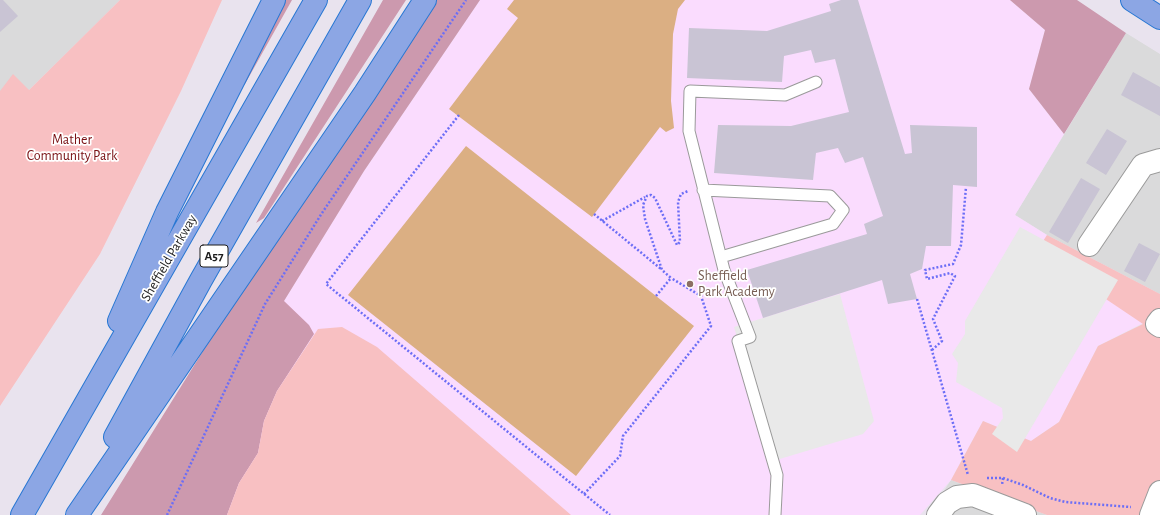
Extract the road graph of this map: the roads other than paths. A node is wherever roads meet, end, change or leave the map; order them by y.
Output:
1 (274, 0) edge
2 (316, 0) edge
3 (360, 0) edge
4 (426, 0) edge
5 (1132, 0) edge
6 (1160, 18) edge
7 (816, 82) dead end
8 (1160, 160) edge
9 (703, 190) junction
10 (1089, 245) dead end
11 (721, 257) junction
12 (1160, 320) edge
13 (1160, 326) edge
14 (66, 440) junction
15 (1160, 492) edge
16 (1141, 511) edge
17 (22, 515) edge
18 (73, 515) edge
19 (77, 515) edge
20 (775, 515) edge
21 (938, 515) edge
22 (1025, 515) edge

1 - 14 highway
2 - 14 highway, Sheffield Parkway / A57
3 - 18 highway, A57
4 - 19 highway
5 - 6 highway
7 - 9 lane
8 - 10 street
9 - 11 lane
9 - 11 lane
11 - 20 lane
12 - 13 street
14 - 17 highway, Sheffield Parkway / A57
15 - 16 street
21 - 22 street

